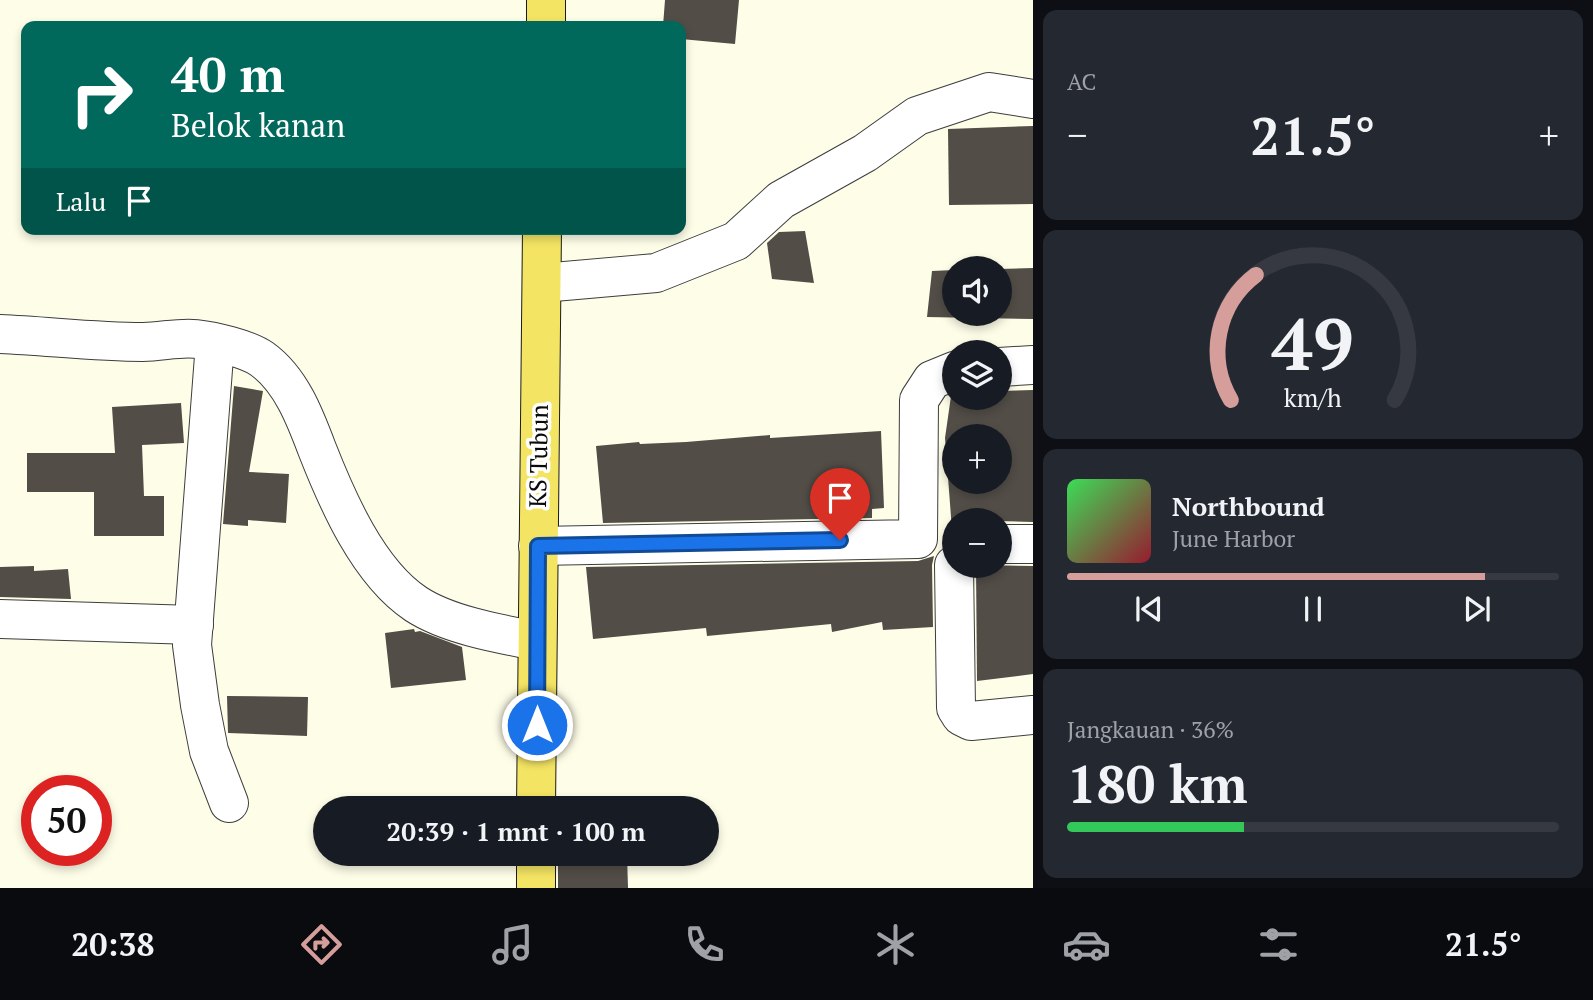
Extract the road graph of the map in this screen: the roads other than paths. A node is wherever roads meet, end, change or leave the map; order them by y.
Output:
1 (546, 0) edge
2 (546, 21) edge
3 (1033, 99) edge
4 (542, 235) edge
5 (542, 284) junction
6 (0, 334) edge
7 (215, 343) junction
8 (1033, 365) edge
9 (1012, 366) edge
10 (942, 376) edge
11 (936, 542) edge
12 (1012, 544) edge
13 (1033, 544) edge
14 (538, 546) junction
15 (954, 578) edge
16 (0, 619) edge
17 (194, 625) junction
18 (537, 641) junction
19 (1033, 715) edge
20 (536, 796) edge
21 (229, 803) dead end
22 (536, 866) edge
23 (536, 888) edge

1 - 2 main road
3 - 5 street
4 - 5 main road, KS Tubun
5 - 14 main road, KS Tubun
6 - 7 street
7 - 17 street
7 - 18 street
8 - 9 street
10 - 11 street
11 - 14 street
12 - 13 street
14 - 18 main road, KS Tubun
15 - 19 street
16 - 17 street
17 - 21 street
18 - 20 main road, KS Tubun
22 - 23 main road

